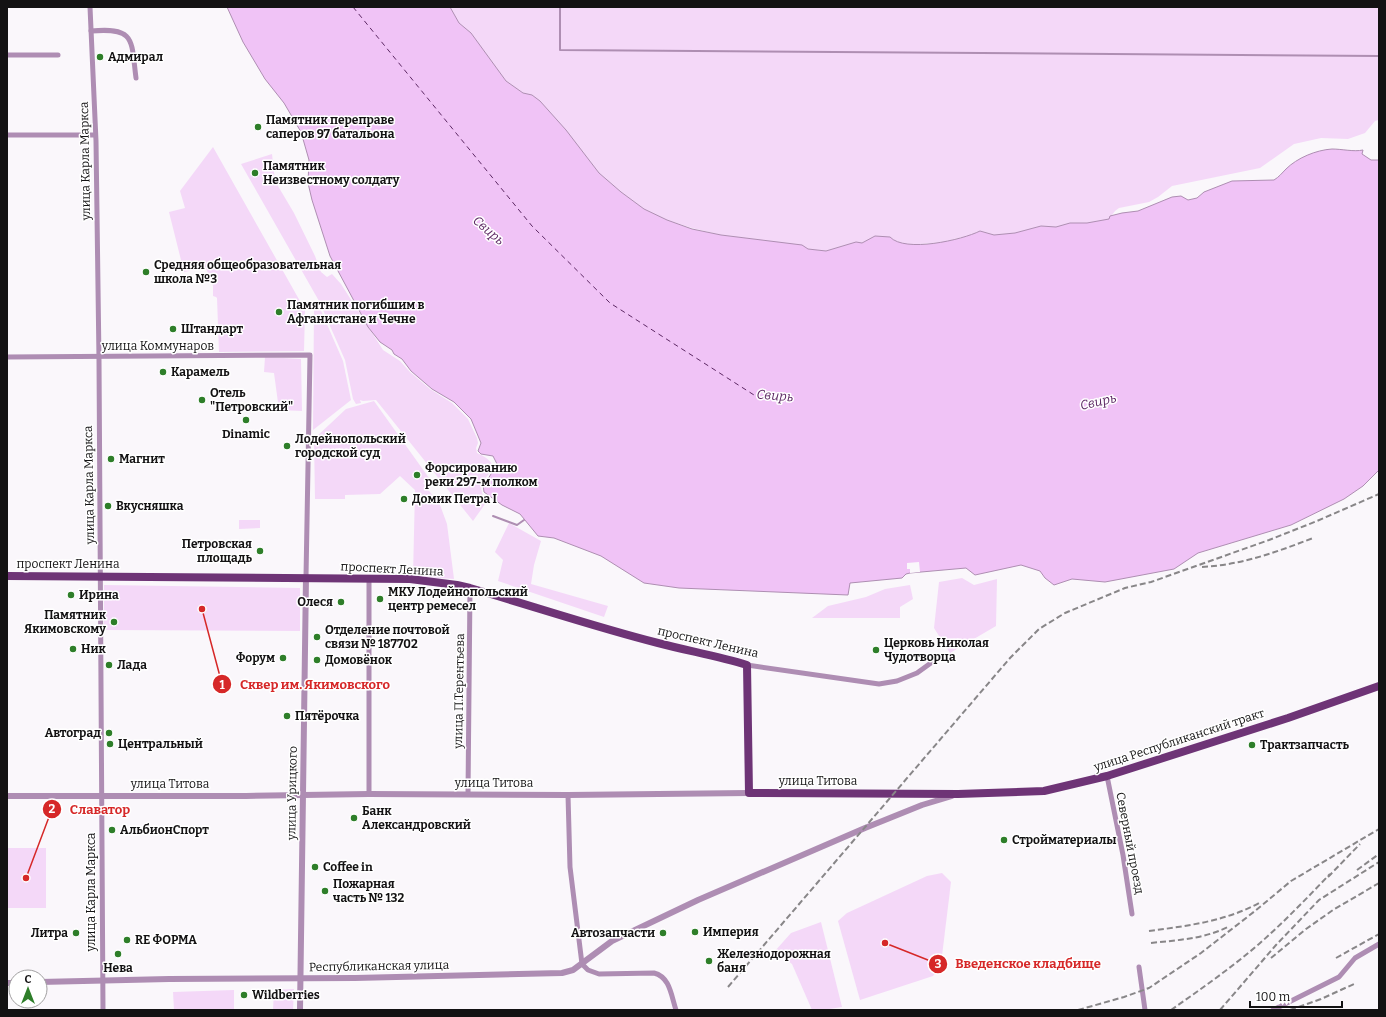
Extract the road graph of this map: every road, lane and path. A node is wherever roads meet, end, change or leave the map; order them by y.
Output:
1 (90, 7) edge
2 (91, 32) junction
3 (7, 55) edge
4 (58, 55) dead end
5 (136, 78) dead end
6 (7, 135) edge
7 (95, 135) junction
8 (98, 356) junction
9 (7, 358) edge
10 (7, 576) edge
11 (100, 576) junction
12 (306, 577) junction
13 (369, 578) junction
14 (470, 588) junction
15 (949, 656) dead end
16 (747, 665) junction
17 (1379, 686) edge
18 (1107, 776) junction
19 (981, 793) joint
20 (369, 794) junction
21 (468, 794) junction
22 (749, 794) junction
23 (958, 794) junction
24 (568, 795) junction
25 (7, 796) edge
26 (101, 796) junction
27 (304, 796) junction
28 (1132, 914) dead end
29 (1379, 944) edge
30 (582, 964) junction
31 (1139, 967) dead end
32 (300, 978) junction
33 (102, 980) junction
34 (48, 982) edge
35 (102, 1010) edge
36 (300, 1010) edge
37 (676, 1010) edge
38 (1145, 1010) edge
39 (1273, 1010) edge

1 - 2 street, улица Карла Маркса
2 - 5 street
2 - 7 street, улица Карла Маркса
3 - 4 street
6 - 7 street
7 - 8 street, улица Карла Маркса
8 - 9 street, улица Коммунаров
8 - 11 street, улица Карла Маркса
8 - 12 street, улица Коммунаров
10 - 11 main road, проспект Ленина
11 - 12 main road, проспект Ленина
11 - 26 street, улица Карла Маркса
12 - 13 main road, проспект Ленина
12 - 27 street, улица Урицкого
13 - 14 main road, проспект Ленина
13 - 20 street
14 - 16 main road, проспект Ленина
14 - 21 street, улица П.Терентьева
15 - 16 street, проспект Ленина
16 - 22 main road
17 - 18 main road, улица Республиканский тракт
18 - 19 main road, улица Республиканский тракт
18 - 28 street, Северный проезд
19 - 23 main road, улица Титова
20 - 21 street, улица Титова
20 - 27 street, улица Титова
21 - 24 street, улица Титова
22 - 23 main road, улица Титова
22 - 24 street, улица Титова
23 - 30 street, Республиканская улица
24 - 30 street
25 - 26 street, улица Титова
26 - 27 street, улица Титова
26 - 33 street, улица Карла Маркса
27 - 32 street, улица Урицкого
29 - 39 street
30 - 32 street, Республиканская улица
30 - 37 street
31 - 38 street
32 - 33 street, Республиканская улица
32 - 36 street, улица Урицкого
33 - 34 street, Республиканская улица
33 - 35 street, улица Карла Маркса

